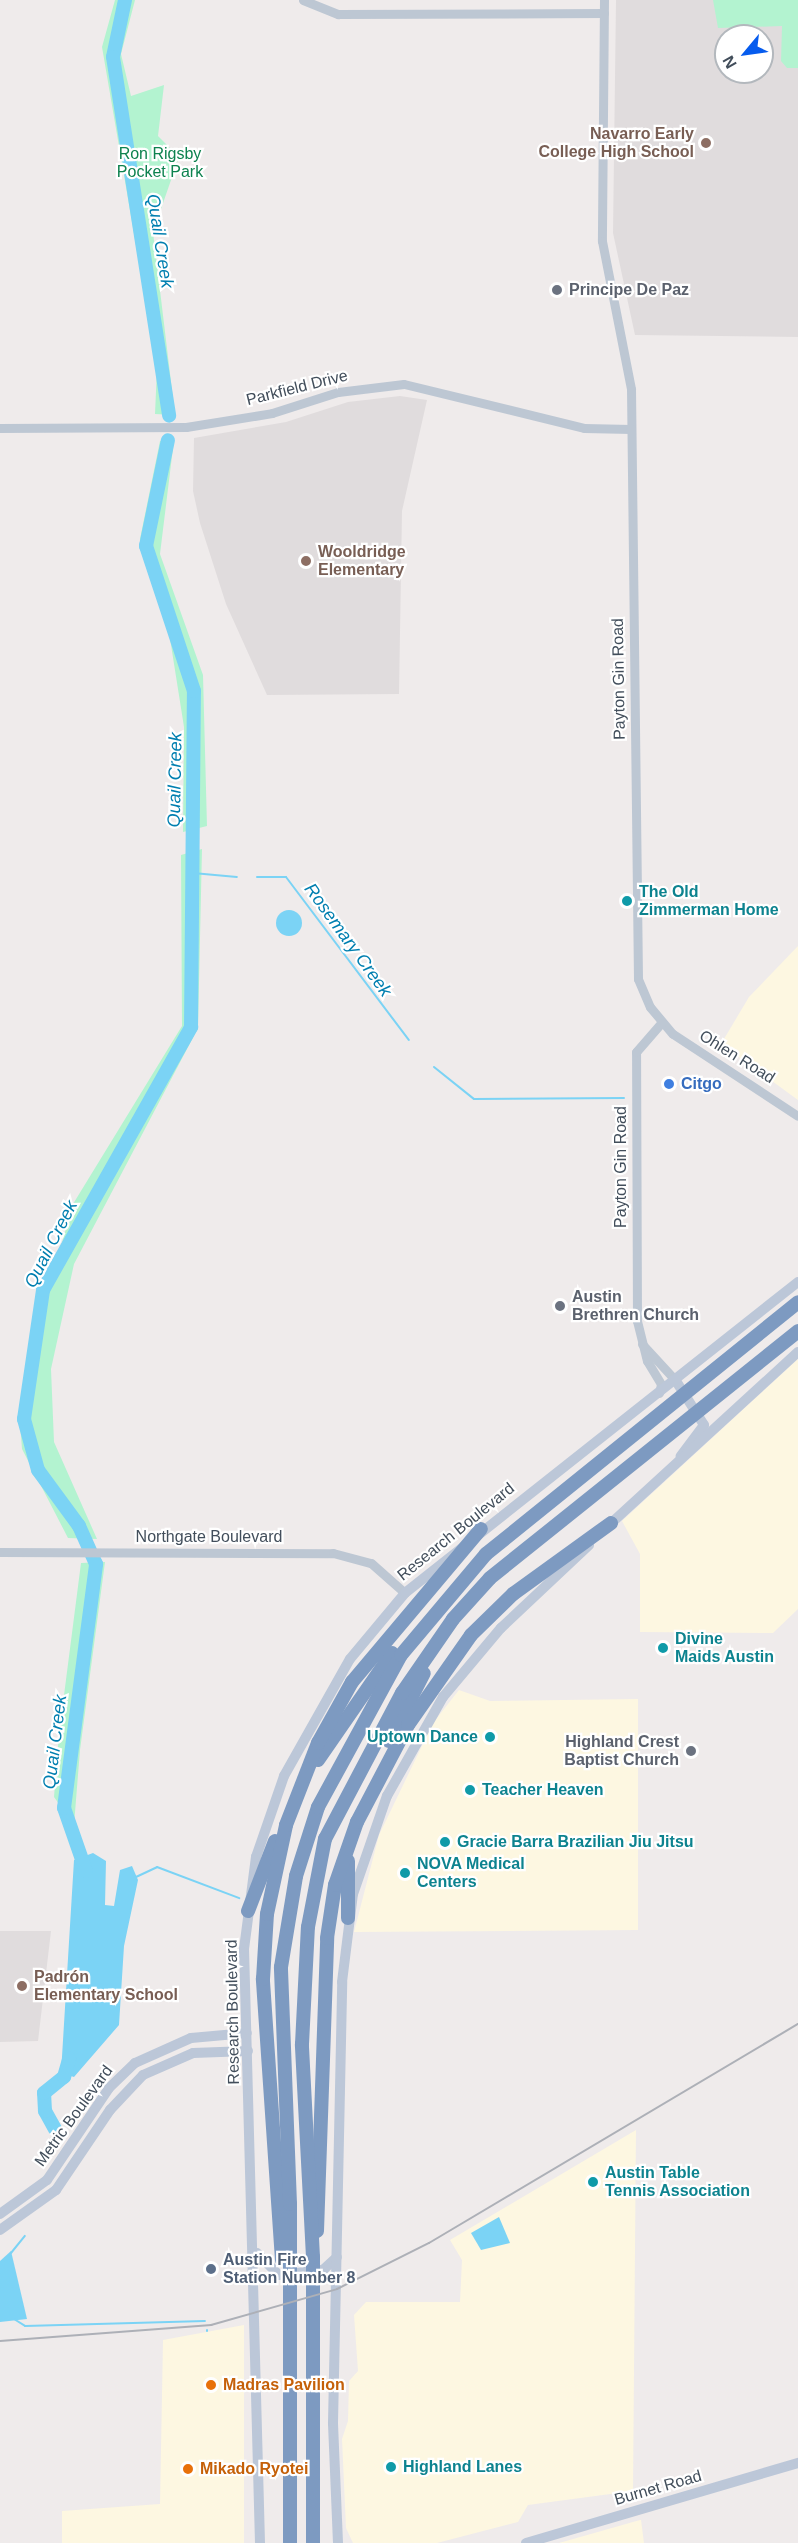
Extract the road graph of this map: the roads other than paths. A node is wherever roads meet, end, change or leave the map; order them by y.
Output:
1 (303, 0) edge
2 (604, 0) edge
3 (604, 13) junction
4 (0, 428) edge
5 (631, 429) junction
6 (661, 1023) junction
7 (798, 1116) edge
8 (798, 1282) edge
9 (798, 1302) edge
10 (798, 1331) edge
11 (642, 1344) junction
12 (798, 1352) edge
13 (676, 1381) junction
14 (659, 1393) junction
15 (690, 1400) junction
16 (677, 1464) junction
17 (611, 1523) junction
18 (481, 1529) junction
19 (0, 1552) edge
20 (405, 1593) junction
21 (421, 1628) junction
22 (435, 1643) junction
23 (248, 1911) junction
24 (348, 1918) junction
25 (247, 2033) junction
26 (248, 2051) junction
27 (51, 2174) junction
28 (62, 2184) junction
29 (25, 2199) junction
30 (315, 2203) junction
31 (284, 2204) junction
32 (33, 2210) junction
33 (0, 2214) edge
34 (0, 2230) edge
35 (255, 2250) junction
36 (337, 2257) junction
37 (798, 2463) edge
38 (261, 2530) junction
39 (337, 2537) edge
40 (261, 2543) edge
41 (268, 2543) edge
42 (290, 2543) edge
43 (313, 2543) edge
44 (329, 2543) edge
45 (344, 2543) edge
46 (526, 2543) edge

1 - 3 street
2 - 3 street, Payton Gin Road
3 - 5 street, Payton Gin Road
4 - 5 street, Parkfield Drive
5 - 6 street, Payton Gin Road
6 - 7 street, Ohlen Road
6 - 11 street, Payton Gin Road
8 - 13 main road, Research Boulevard
9 - 21 highway
10 - 22 highway
11 - 13 street
11 - 14 street, Payton Gin Road
12 - 16 main road
13 - 14 main road, Research Boulevard
13 - 15 main road
14 - 15 main road
14 - 18 main road, Research Boulevard
15 - 16 main road
16 - 17 main road
17 - 24 main road
17 - 30 highway
18 - 20 main road, Research Boulevard
18 - 31 highway
19 - 20 street, Northgate Boulevard
20 - 23 main road, Research Boulevard
21 - 23 highway
21 - 31 highway
22 - 24 highway
22 - 30 highway
23 - 25 main road, Research Boulevard
24 - 36 main road
25 - 26 main road, Research Boulevard
25 - 27 main road, Metric Boulevard
26 - 28 main road, Metric Boulevard
26 - 35 main road, Research Boulevard
27 - 28 main road
27 - 29 main road, Metric Boulevard
28 - 32 main road, Metric Boulevard
29 - 32 main road
29 - 33 main road, Metric Boulevard
30 - 43 highway
31 - 42 highway
32 - 34 main road, Metric Boulevard
35 - 36 main road
35 - 38 main road, Research Boulevard
36 - 39 main road
37 - 46 main road, Burnet Road
38 - 40 main road, Research Boulevard
38 - 41 main road
39 - 44 main road
39 - 45 main road

